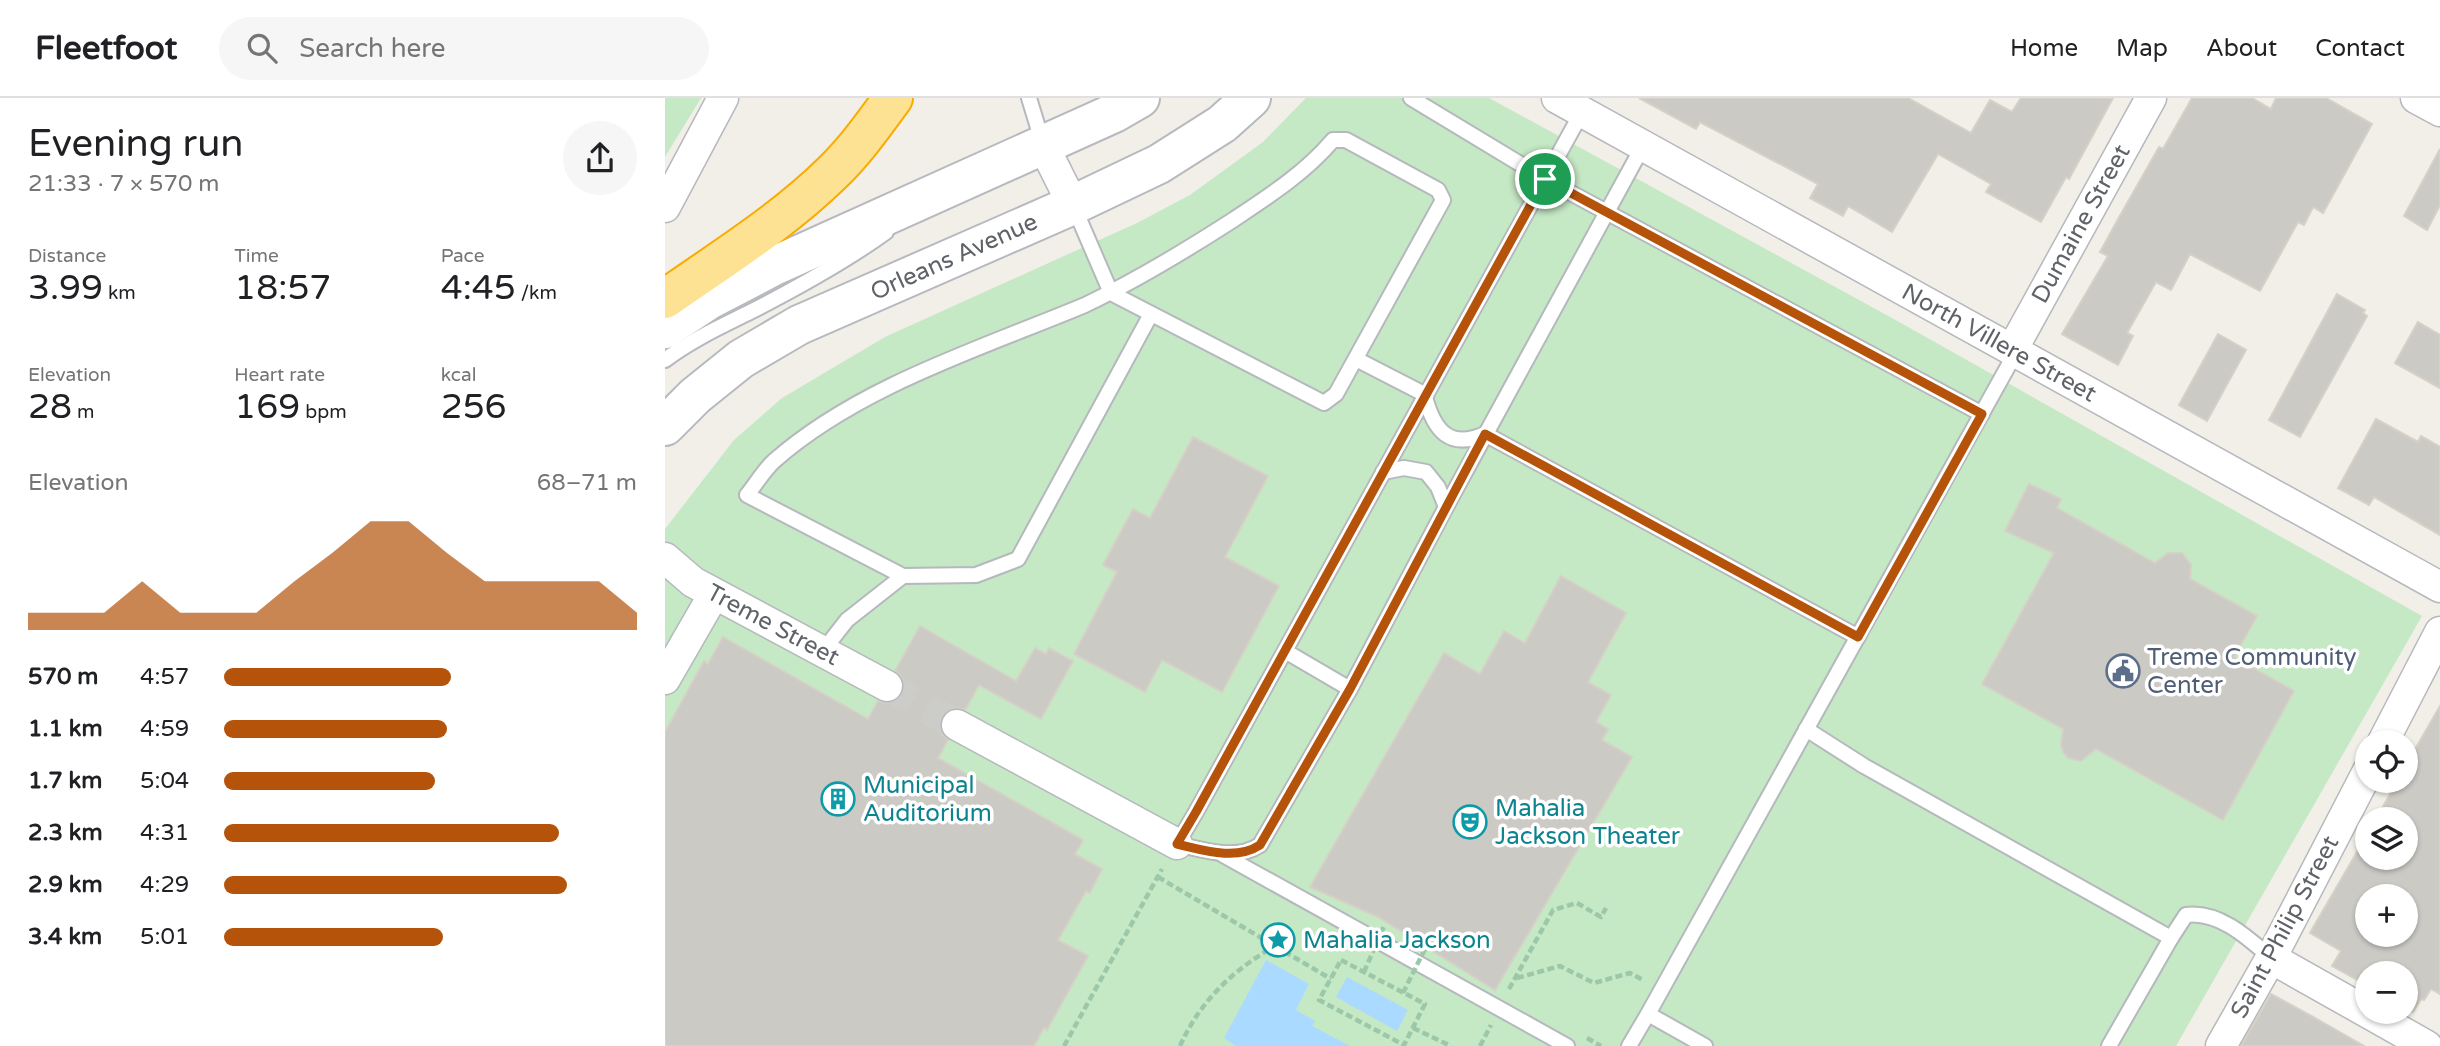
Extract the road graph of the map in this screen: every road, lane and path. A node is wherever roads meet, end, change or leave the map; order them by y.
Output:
1 (723, 98) edge
2 (893, 98) edge
3 (1028, 98) edge
4 (1140, 98) edge
5 (1251, 98) edge
6 (1411, 98) edge
7 (2151, 98) edge
8 (2416, 98) edge
9 (1576, 103) edge
10 (2440, 111) edge
11 (1043, 145) junction
12 (1643, 146) junction
13 (1545, 179) junction
14 (944, 191) junction
15 (1073, 205) junction
16 (665, 207) edge
17 (1607, 213) junction
18 (1111, 293) junction
19 (665, 299) edge
20 (1151, 314) junction
21 (665, 329) edge
22 (2014, 351) junction
23 (1356, 359) junction
24 (665, 360) edge
25 (1425, 396) junction
26 (1982, 414) junction
27 (665, 426) edge
28 (1485, 434) junction
29 (1383, 472) junction
30 (1445, 507) junction
31 (665, 558) edge
32 (903, 576) junction
33 (2440, 587) edge
34 (714, 594) junction
35 (2440, 632) edge
36 (1858, 637) junction
37 (1285, 651) junction
38 (822, 652) junction
39 (665, 678) edge
40 (887, 686) tunnel mouth
41 (1350, 689) junction
42 (957, 725) tunnel mouth
43 (1806, 729) junction
44 (2389, 730) edge
45 (2357, 793) edge
46 (1177, 844) junction
47 (1217, 852) junction
48 (1158, 877) junction
49 (1606, 908) dead end
50 (1385, 924) dead end
51 (2171, 938) junction
52 (1275, 946) junction
53 (1426, 947) dead end
54 (2271, 958) junction
55 (1364, 972) junction
56 (1516, 978) junction
57 (1331, 979) junction
58 (1661, 990) junction
59 (1508, 992) dead end
60 (1403, 993) junction
61 (1647, 1014) junction
62 (1413, 1027) junction
63 (1064, 1046) edge
64 (1180, 1046) edge
65 (1451, 1046) edge
66 (1567, 1046) edge
67 (1629, 1046) edge
68 (1705, 1046) edge
69 (2109, 1046) edge
70 (2221, 1046) edge
71 (2427, 1046) edge

1 - 16 street
2 - 19 highway
3 - 11 lane
4 - 11 street
5 - 15 street, Orleans Avenue
6 - 13 lane
7 - 22 street, Dumaine Street
8 - 10 street
9 - 12 street, North Villere Street
9 - 13 lane
11 - 14 street
11 - 15 street
12 - 17 lane
12 - 22 street, North Villere Street
13 - 17 lane
13 - 25 lane
14 - 21 street
14 - 24 lane
15 - 18 lane
15 - 27 street, Orleans Avenue
17 - 26 lane
17 - 28 lane
18 - 20 lane
18 - 23 lane
18 - 32 lane
20 - 23 lane
20 - 32 lane
22 - 26 lane
22 - 33 street, North Villere Street
23 - 25 lane
25 - 28 lane
25 - 29 lane
26 - 36 lane
28 - 30 lane
28 - 36 lane
29 - 30 lane
29 - 37 lane
30 - 41 lane
31 - 34 street, Treme Street
32 - 38 lane
34 - 38 street, Treme Street
34 - 39 street
35 - 44 street
36 - 43 lane
37 - 41 lane
37 - 46 lane
38 - 40 street, Treme Street
41 - 47 lane
42 - 46 street
43 - 51 lane
43 - 58 lane
45 - 54 street, Saint Philip Street
46 - 47 lane
46 - 48 path
47 - 66 lane
48 - 52 path
48 - 63 path
49 - 56 path
50 - 55 path, bridge
51 - 54 lane
51 - 69 lane
52 - 57 path
52 - 64 path
53 - 60 path, bridge
54 - 70 street, Saint Philip Street
54 - 71 street
55 - 57 path
55 - 60 path
56 - 58 path
56 - 59 path
57 - 62 path
58 - 61 lane
60 - 62 path
61 - 67 lane
61 - 68 lane
62 - 65 path

